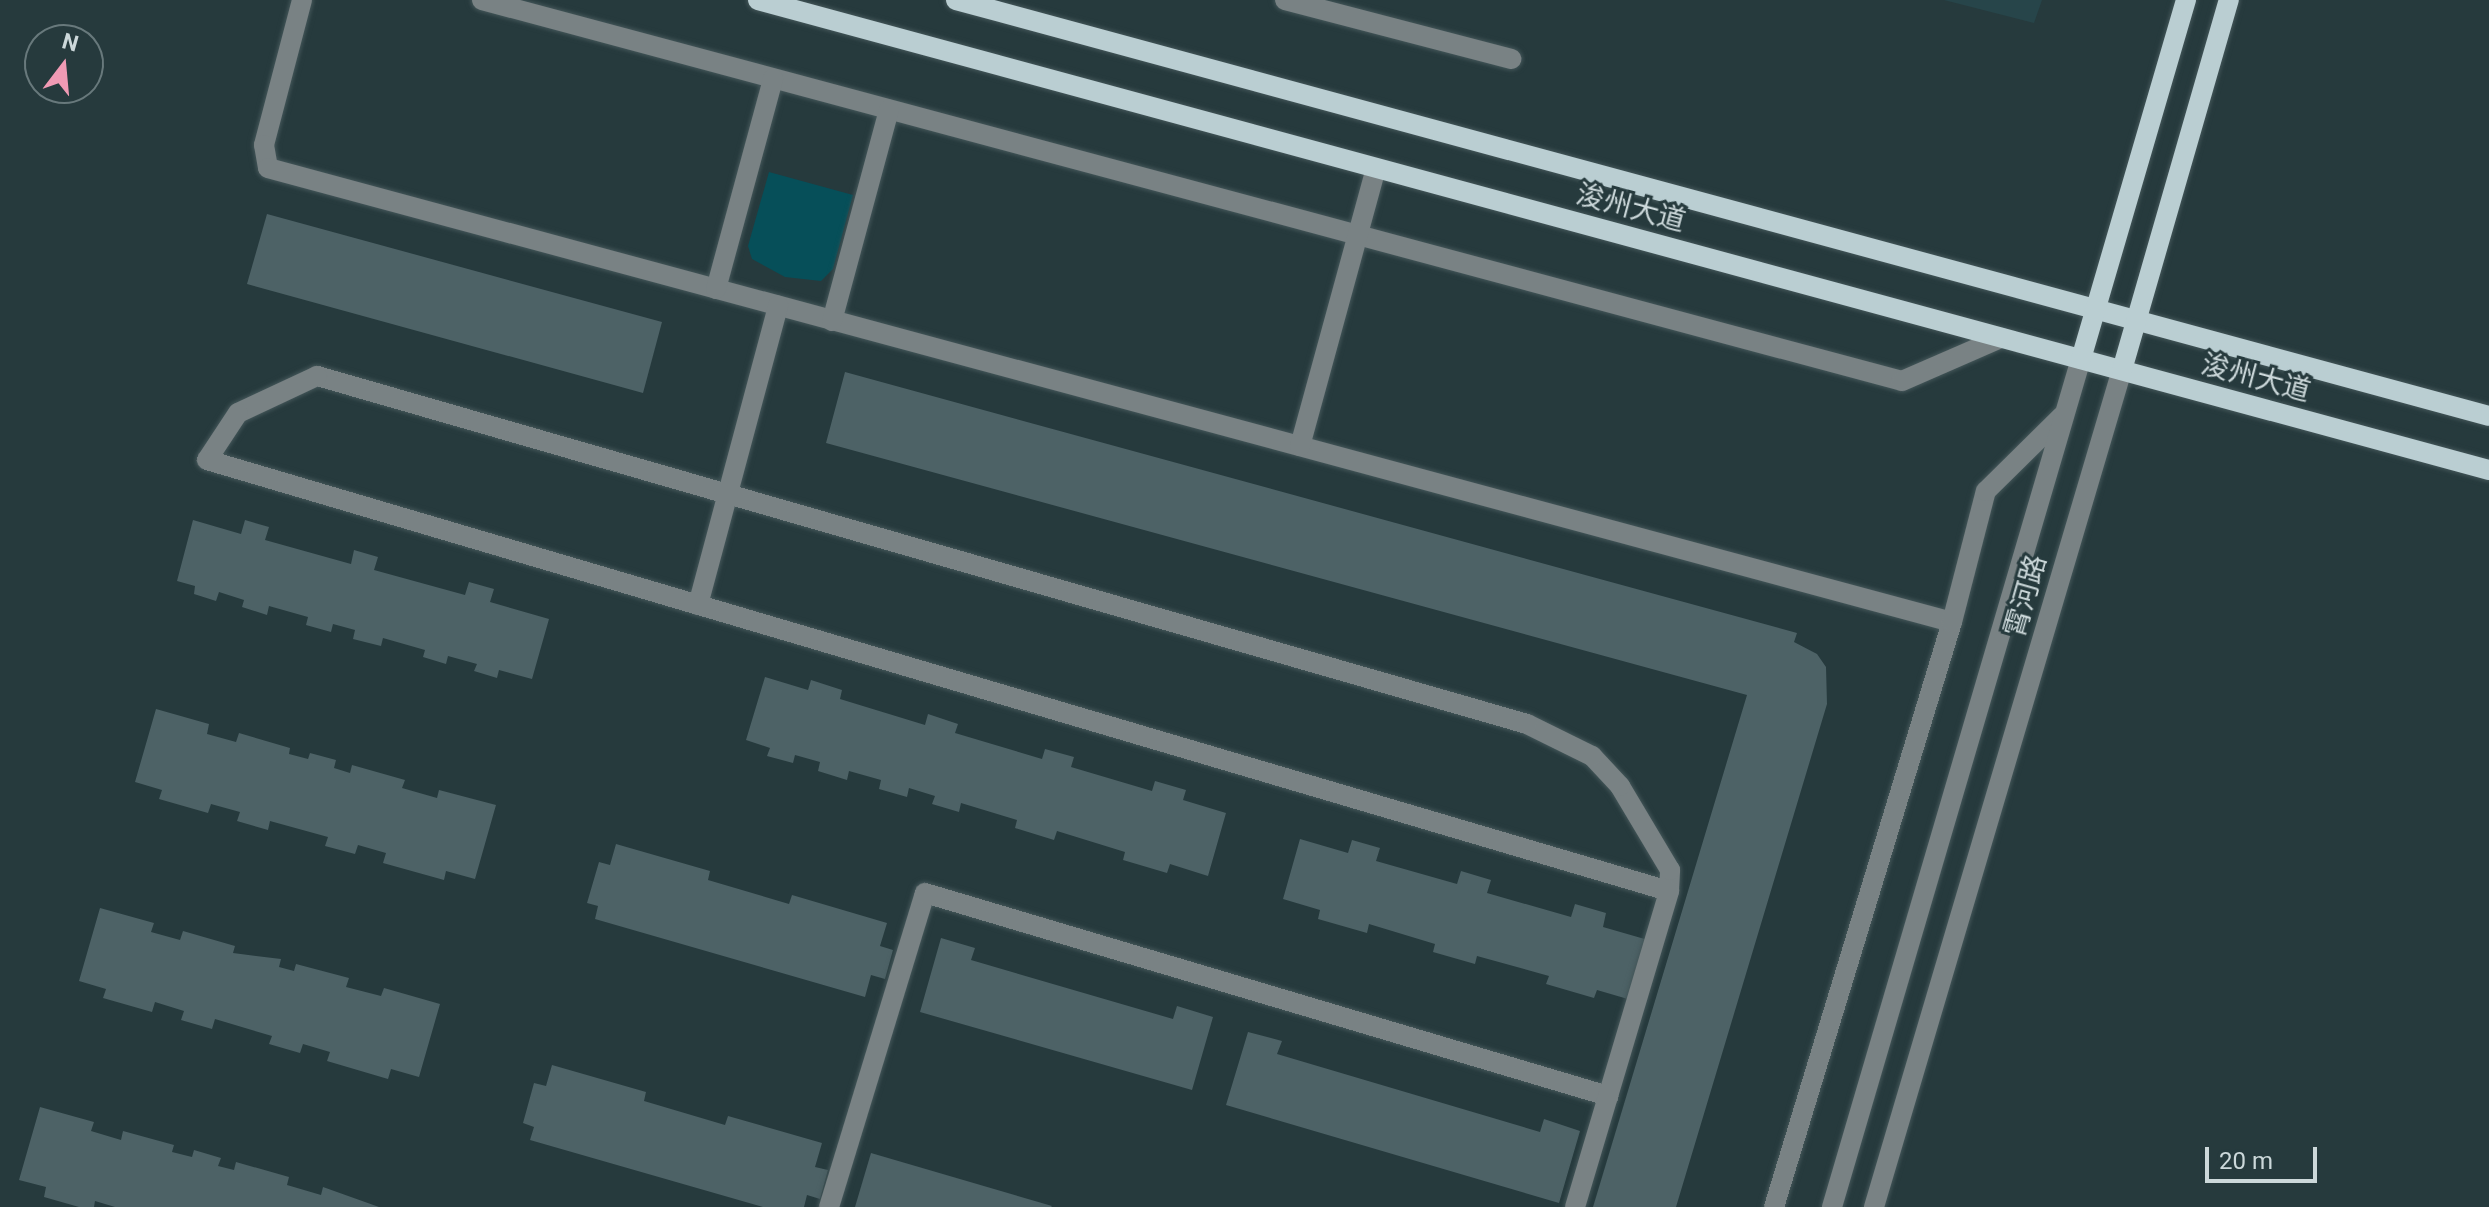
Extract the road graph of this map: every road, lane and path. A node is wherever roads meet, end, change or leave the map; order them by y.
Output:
1 (302, 0) edge
2 (482, 0) edge
3 (758, 0) edge
4 (956, 0) edge
5 (1285, 0) edge
6 (2186, 0) edge
7 (2229, 0) edge
8 (1511, 59) dead end
9 (773, 79) junction
10 (889, 110) junction
11 (1376, 168) junction
12 (1357, 237) junction
13 (716, 289) junction
14 (778, 306) junction
15 (2095, 309) junction
16 (2136, 320) junction
17 (832, 321) junction
18 (2001, 338) junction
19 (2081, 359) junction
20 (2122, 370) junction
21 (2065, 413) junction
22 (2489, 416) edge
23 (1300, 446) junction
24 (2489, 470) edge
25 (727, 494) junction
26 (698, 605) junction
27 (1952, 622) junction
28 (1669, 891) junction
29 (1608, 1096) junction
30 (829, 1207) edge
31 (1575, 1207) edge
32 (1774, 1207) edge
33 (1832, 1207) edge
34 (1874, 1207) edge

1 - 13 street
2 - 9 street
3 - 11 main road, 浚州大道
4 - 15 main road, 浚州大道
5 - 8 street
6 - 15 main road, 霄河路
7 - 16 main road, 霄河路
9 - 10 street
9 - 13 street
10 - 12 street
10 - 17 street
11 - 12 street
11 - 18 main road, 浚州大道
12 - 18 street
12 - 23 street
13 - 14 street
14 - 17 street
14 - 25 street
15 - 16 main road, 浚州大道
15 - 19 main road, 霄河路
16 - 20 main road, 霄河路
16 - 22 main road, 浚州大道
17 - 23 street
18 - 19 main road, 浚州大道
19 - 20 main road, 浚州大道
19 - 21 street, 霄河路
20 - 24 main road, 浚州大道
20 - 34 street, 霄河路
21 - 27 street
21 - 33 street, 霄河路
23 - 27 street
25 - 26 street
25 - 26 street
25 - 28 street
26 - 28 street
27 - 32 street
28 - 29 street
29 - 30 street
29 - 31 street

